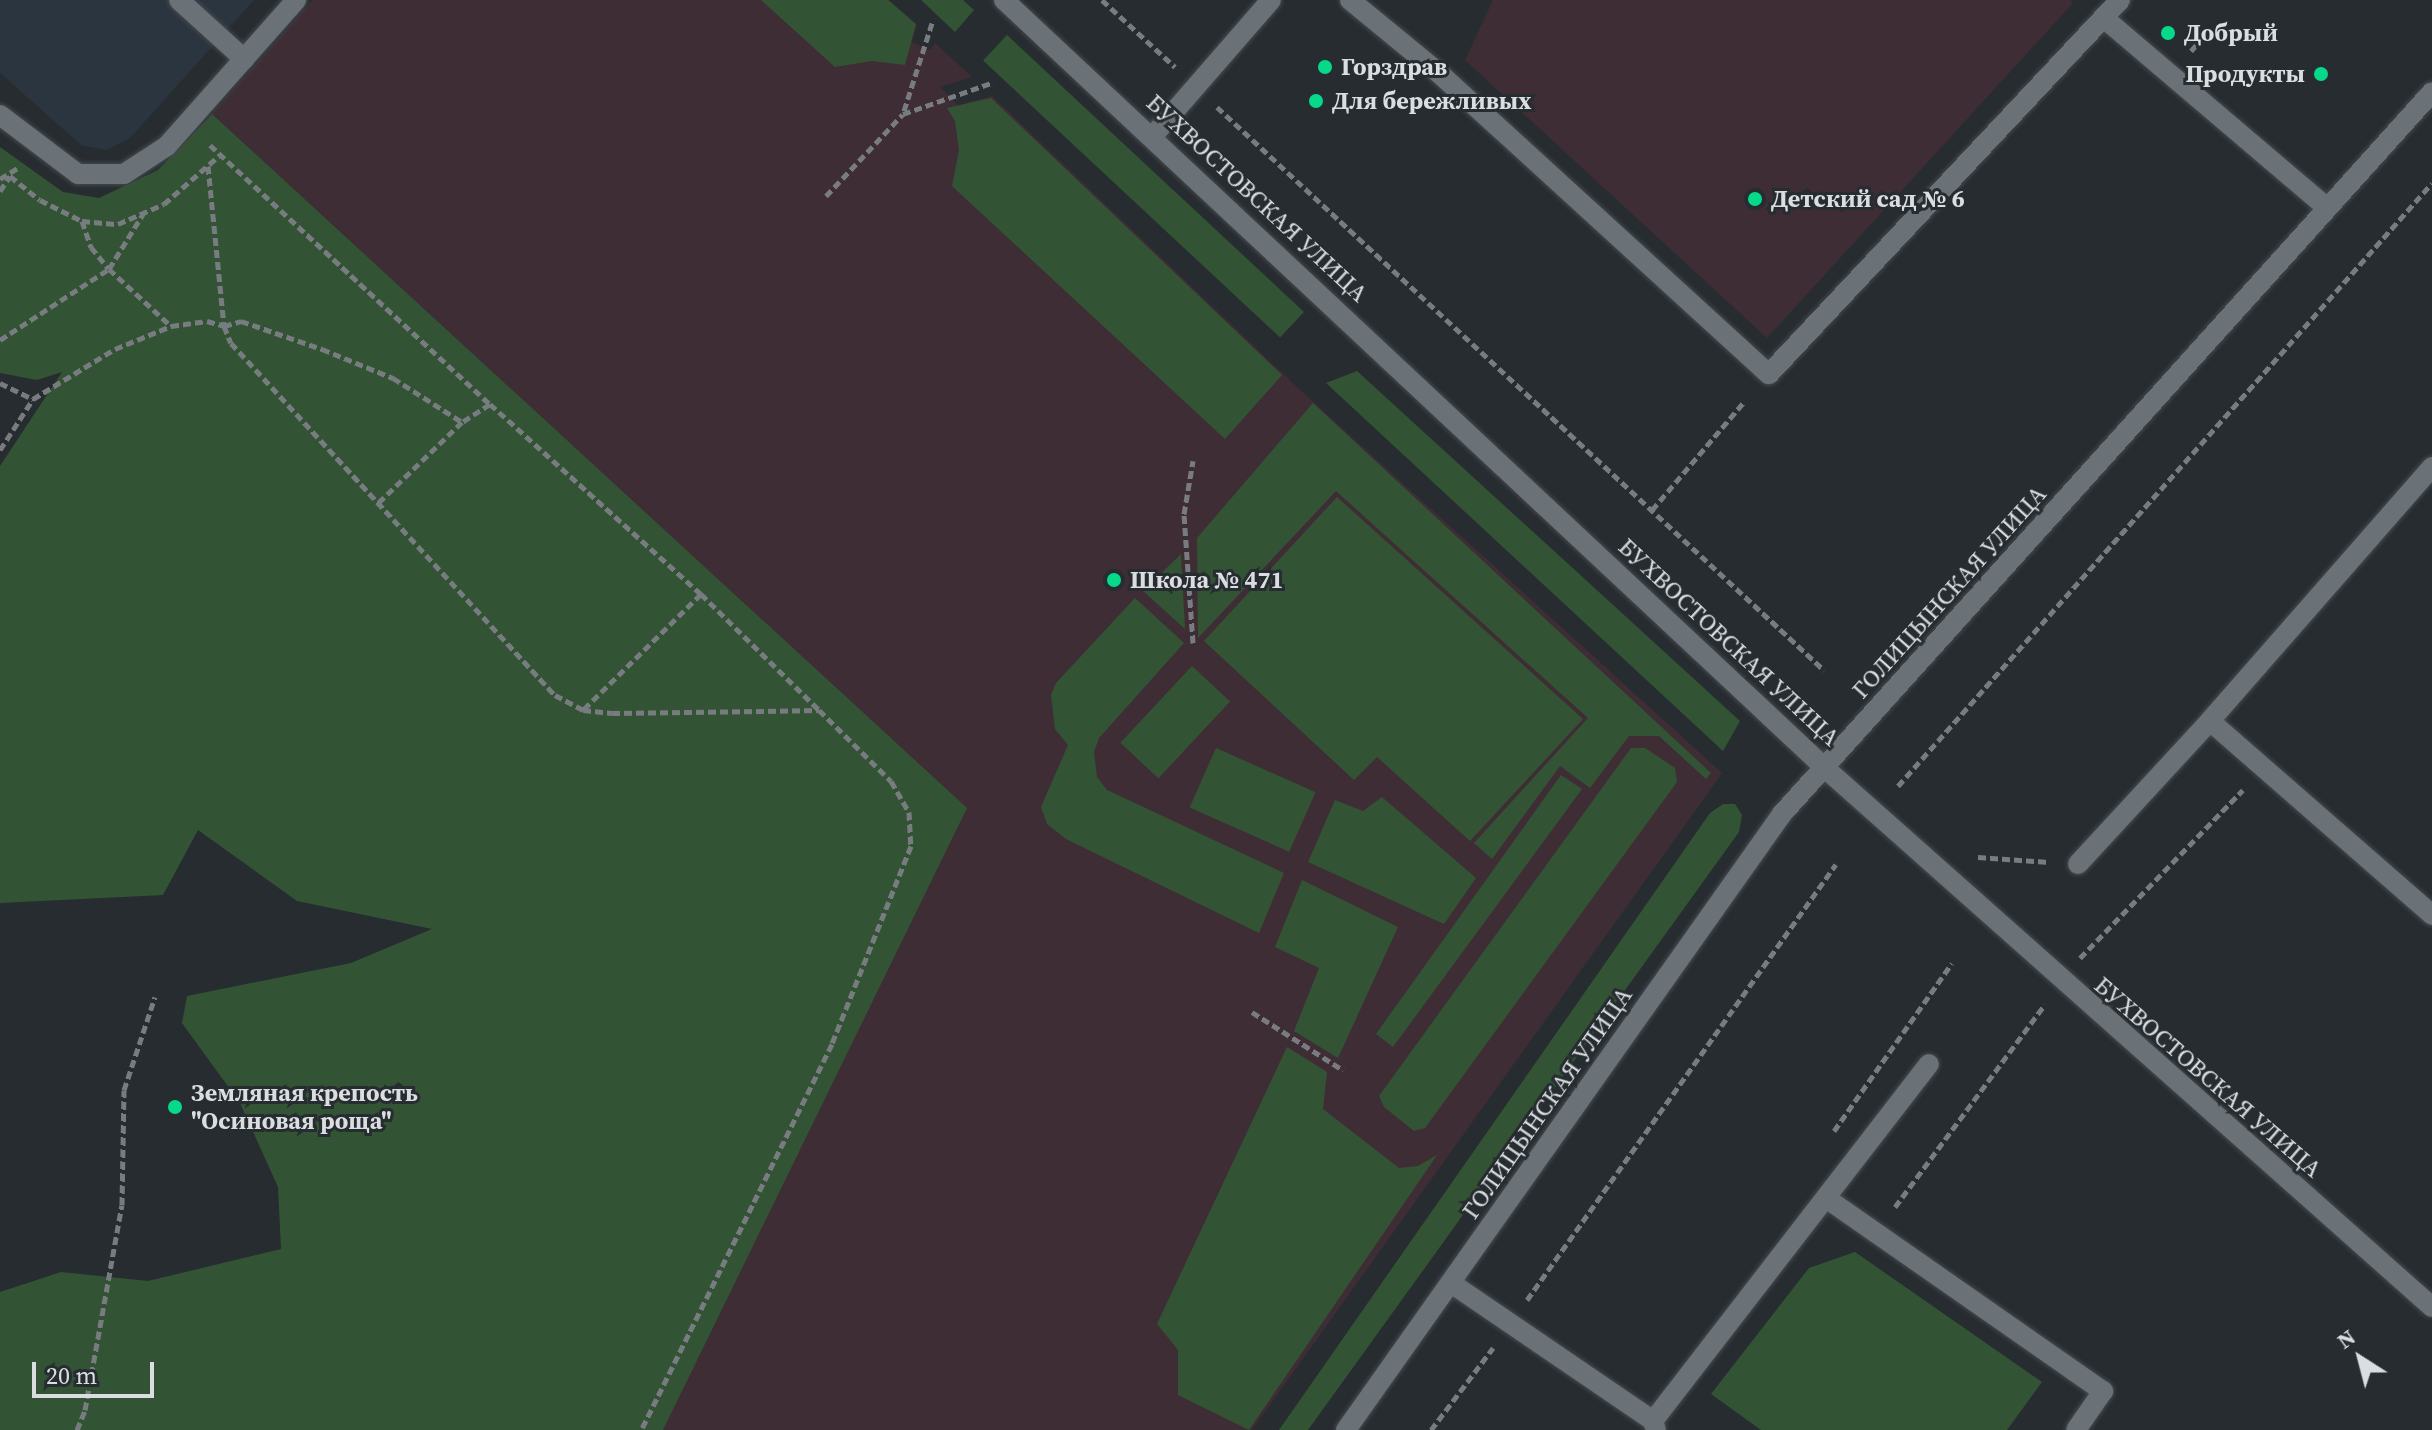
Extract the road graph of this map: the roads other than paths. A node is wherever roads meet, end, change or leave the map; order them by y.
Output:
1 (296, 0) edge
2 (1004, 0) edge
3 (1271, 0) edge
4 (1350, 0) edge
5 (2120, 0) edge
6 (183, 1) edge
7 (2104, 18) junction
8 (244, 59) junction
9 (2432, 92) edge
10 (0, 115) edge
11 (1152, 137) junction
12 (2327, 208) junction
13 (2432, 467) edge
14 (2210, 721) junction
15 (1826, 769) junction
16 (2078, 864) road end
17 (2432, 915) edge
18 (1929, 1064) dead end
19 (1826, 1198) junction
20 (1451, 1283) junction
21 (2432, 1307) edge
22 (1654, 1425) edge
23 (1346, 1430) edge
24 (2076, 1430) edge

1 - 8 street
2 - 11 street, БУХВОСТОВСКАЯ УЛИЦА
3 - 11 street
4 - 7 street
5 - 7 street
6 - 8 street
7 - 12 street
8 - 10 street
9 - 12 street, ГОЛИЦЫНСКАЯ УЛИЦА
11 - 15 street, БУХВОСТОВСКАЯ УЛИЦА
12 - 15 street, ГОЛИЦЫНСКАЯ УЛИЦА
13 - 14 street
14 - 16 street
14 - 17 street
15 - 20 street, ГОЛИЦЫНСКАЯ УЛИЦА
15 - 21 street, БУХВОСТОВСКАЯ УЛИЦА
18 - 19 street
19 - 22 street
19 - 24 street
20 - 22 street
20 - 23 street, ГОЛИЦЫНСКАЯ УЛИЦА

